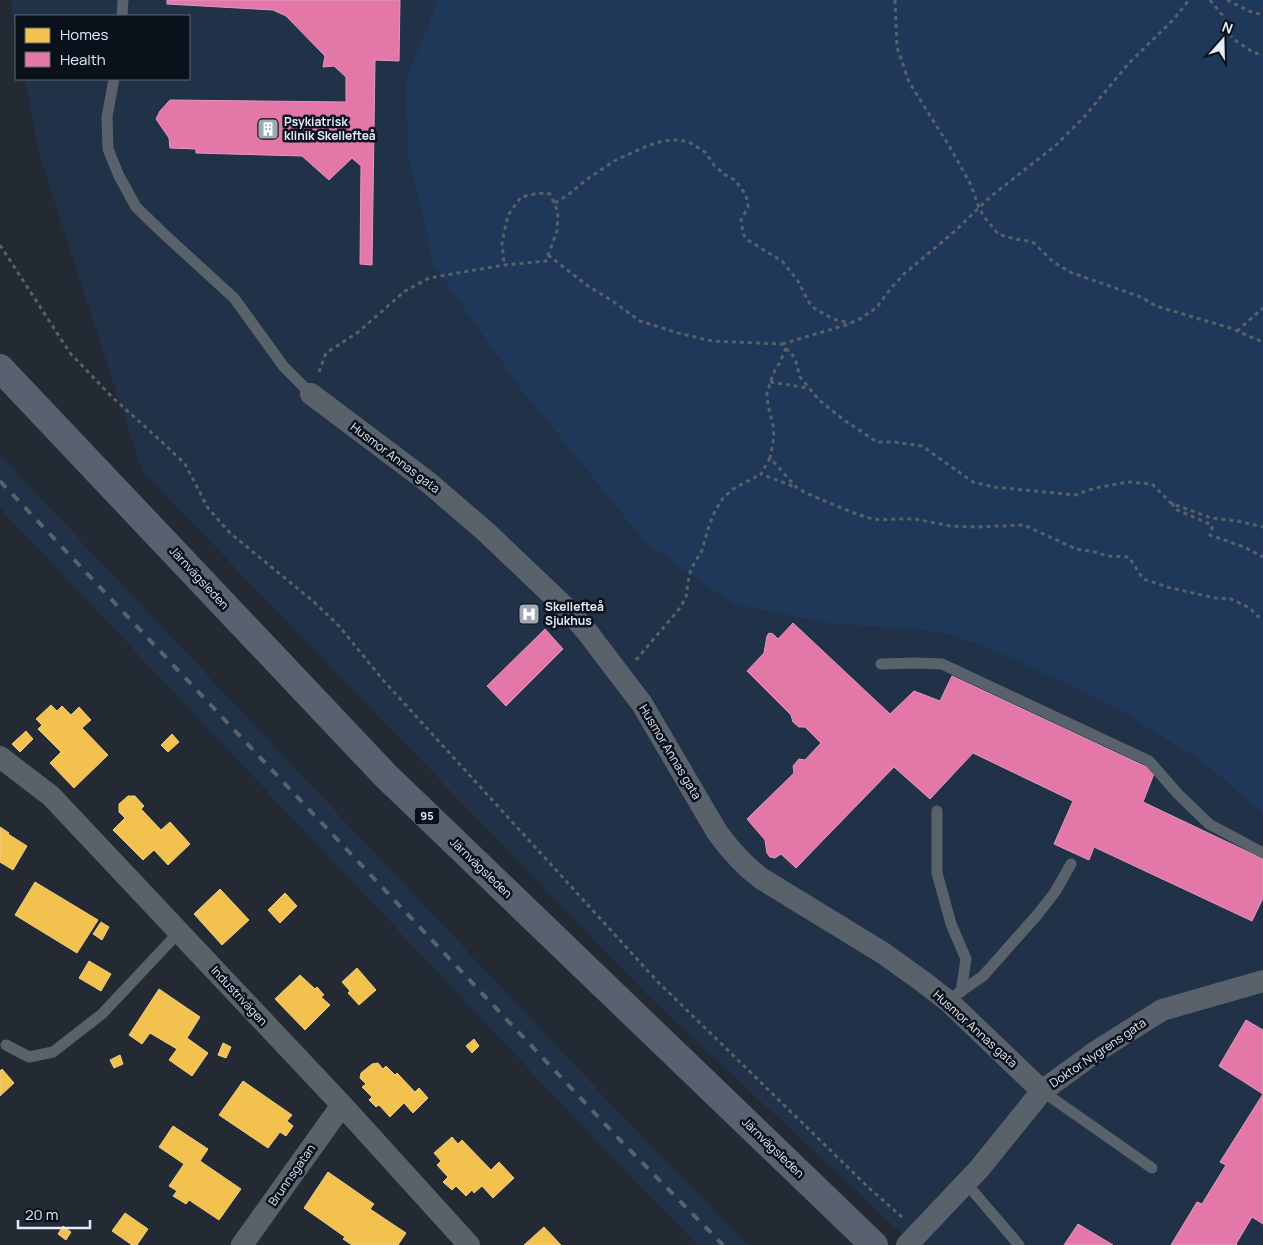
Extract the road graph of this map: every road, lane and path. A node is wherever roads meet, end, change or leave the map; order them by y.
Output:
1 (124, 0) edge
2 (895, 0) edge
3 (1190, 0) edge
4 (1210, 0) edge
5 (1227, 0) edge
6 (122, 15) edge
7 (1263, 15) edge
8 (1263, 54) edge
9 (114, 80) edge
10 (555, 203) junction
11 (979, 208) junction
12 (0, 246) edge
13 (548, 255) junction
14 (504, 266) junction
15 (1263, 308) edge
16 (851, 323) junction
17 (1237, 331) junction
18 (1263, 342) edge
19 (782, 344) junction
20 (786, 348) junction
21 (0, 368) edge
22 (770, 382) junction
23 (809, 388) junction
24 (311, 394) junction
25 (770, 458) junction
26 (761, 474) junction
27 (796, 487) junction
28 (1171, 503) junction
29 (1263, 527) edge
30 (1263, 557) edge
31 (1263, 617) edge
32 (881, 664) dead end
33 (621, 677) junction
34 (0, 757) edge
35 (937, 810) dead end
36 (1263, 853) edge
37 (1072, 864) dead end
38 (179, 932) junction
39 (1263, 981) edge
40 (954, 997) junction
41 (6, 1045) dead end
42 (1042, 1091) junction
43 (342, 1105) junction
44 (1152, 1168) dead end
45 (966, 1183) junction
46 (914, 1238) edge
47 (242, 1245) edge
48 (469, 1245) edge
49 (874, 1245) edge
50 (1019, 1245) edge

1 - 6 lane
2 - 11 path
3 - 11 path
4 - 8 path
5 - 7 path
9 - 24 lane
10 - 13 path
10 - 14 path
10 - 16 path
11 - 16 path
11 - 17 path
12 - 46 path
13 - 14 path
13 - 19 path
14 - 24 path
15 - 17 path
16 - 19 path
17 - 18 path
19 - 20 path
20 - 22 path
20 - 23 path
21 - 49 main road, Järnvägsleden / 95
22 - 23 path
22 - 25 path
23 - 28 path
24 - 33 street, Husmor Annas gata
25 - 26 path
25 - 27 path
26 - 27 path
26 - 33 path
27 - 31 path
28 - 29 path
28 - 30 path
32 - 36 lane
33 - 40 street, Husmor Annas gata
34 - 38 street, Industrivägen
35 - 40 lane
37 - 40 lane
38 - 41 lane
38 - 43 street, Industrivägen
39 - 42 street, Doktor Nygrens gata
40 - 42 street, Husmor Annas gata
42 - 44 lane
42 - 45 street, Doktor Nygrens gata
43 - 47 street, Brunnsgatan
43 - 48 street, Industrivägen
45 - 46 street, Doktor Nygrens gata
45 - 50 lane

